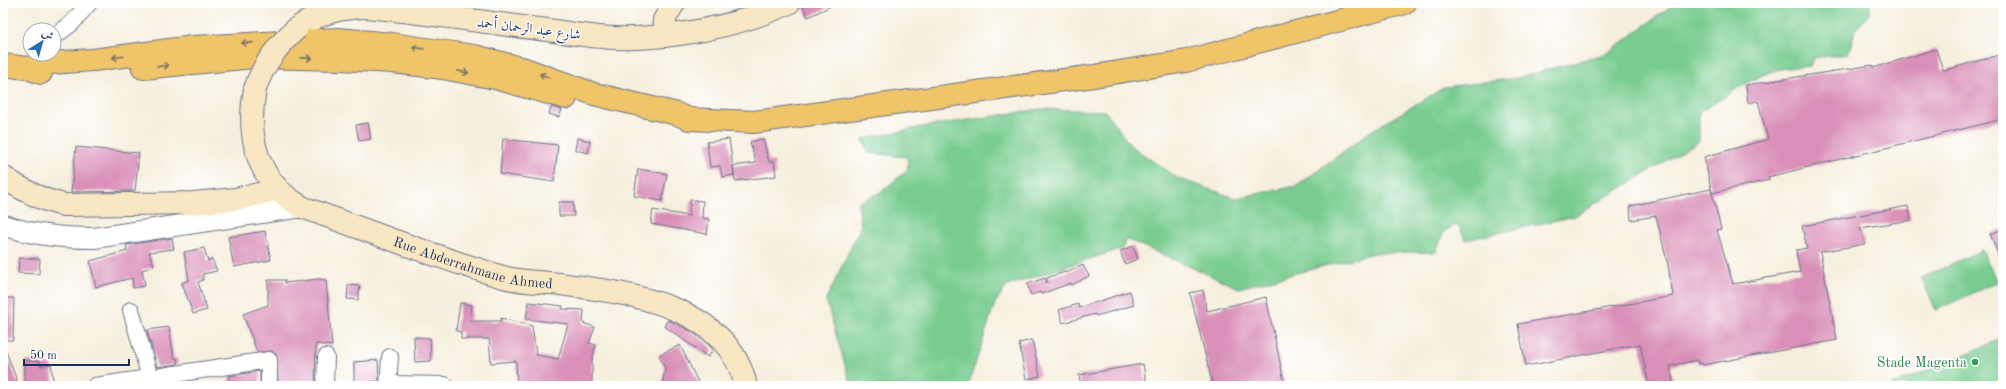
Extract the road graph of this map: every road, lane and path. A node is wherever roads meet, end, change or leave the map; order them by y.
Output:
1 (89, 3) edge
2 (674, 3) edge
3 (789, 3) edge
4 (1405, 3) edge
5 (62, 31) edge
6 (668, 34) junction
7 (38, 62) edge
8 (3, 65) edge
9 (3, 77) edge
10 (255, 89) joint
11 (3, 177) edge
12 (278, 190) junction
13 (302, 207) junction
14 (3, 225) edge
15 (131, 310) dead end
16 (326, 356) dead end
17 (390, 357) dead end
18 (150, 378) junction
19 (388, 385) edge
20 (445, 385) edge
21 (101, 386) edge
22 (269, 386) edge
23 (325, 386) edge
24 (746, 386) edge

1 - 5 street
2 - 6 main road
3 - 6 main road, شارع عبد الرحمان أحمد
4 - 7 main road
6 - 10 main road, شارع عبد الرحمان أحمد, bridge
7 - 8 main road
7 - 9 main road
10 - 12 main road, Rue Abderrahmane Ahmed
11 - 12 main road
12 - 13 main road, Rue Abderrahmane Ahmed
13 - 14 street
13 - 24 main road, Rue Abderrahmane Ahmed
15 - 18 street
16 - 23 street
17 - 19 street
18 - 21 street
18 - 22 street
19 - 20 street

